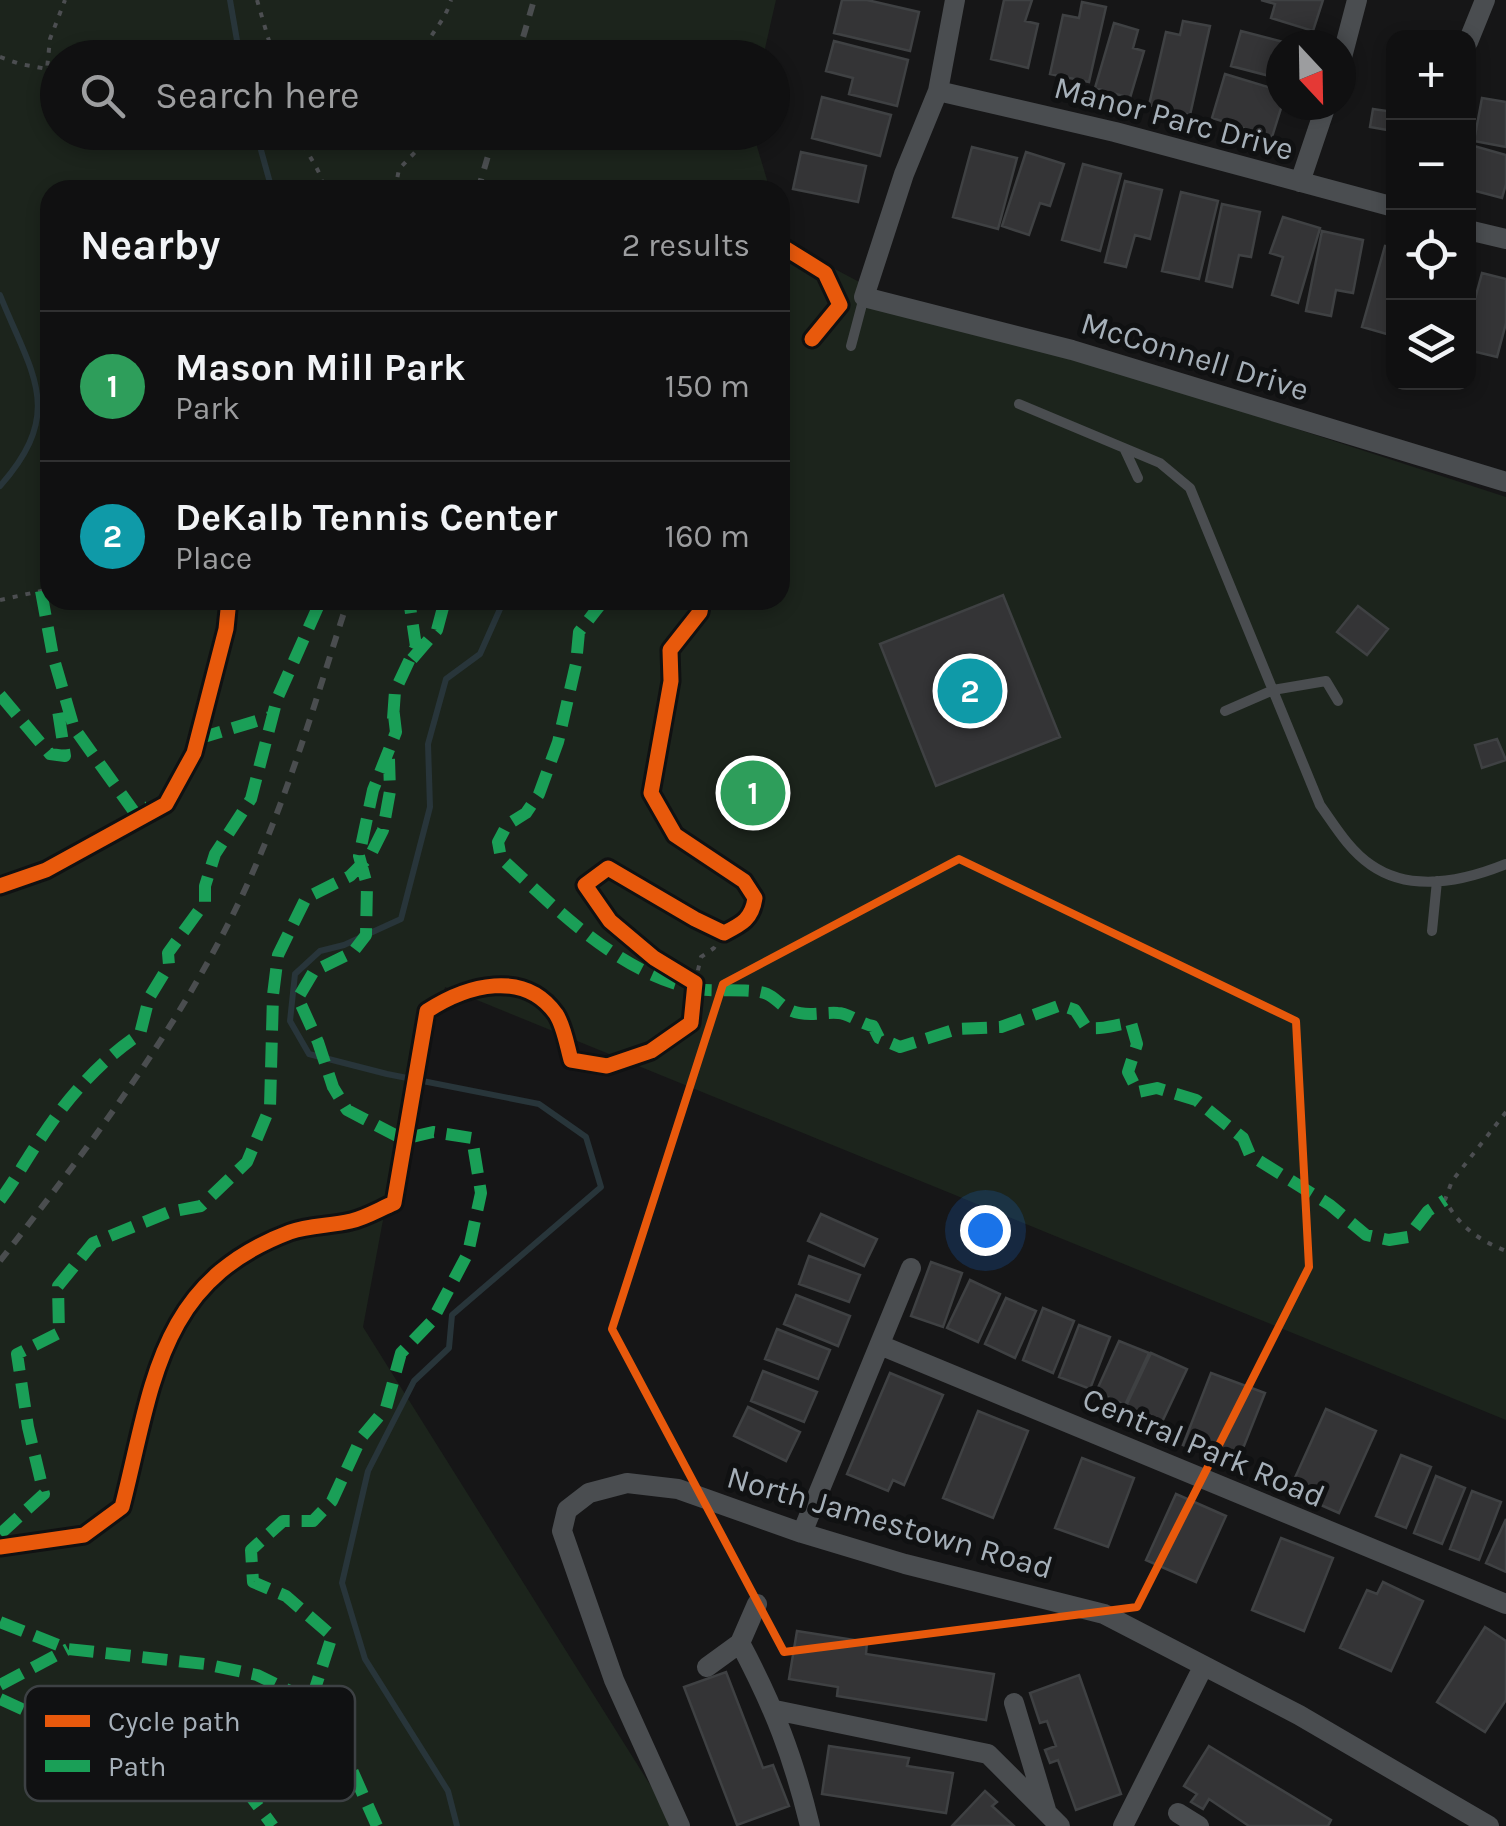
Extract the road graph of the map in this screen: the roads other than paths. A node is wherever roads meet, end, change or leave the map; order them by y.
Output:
1 (955, 0) edge
2 (1358, 0) edge
3 (1485, 0) edge
4 (1350, 30) edge
5 (1473, 30) edge
6 (938, 91) junction
7 (1321, 120) edge
8 (1300, 182) junction
9 (1386, 205) edge
10 (1476, 232) edge
11 (1506, 239) edge
12 (864, 297) junction
13 (850, 346) dead end
14 (1018, 404) dead end
15 (1126, 450) junction
16 (1138, 478) dead end
17 (1506, 482) edge
18 (1273, 690) junction
19 (1338, 700) dead end
20 (1224, 711) dead end
21 (1506, 864) edge
22 (1437, 880) junction
23 (1432, 931) dead end
24 (911, 1268) dead end
25 (880, 1344) junction
26 (802, 1533) junction
27 (757, 1604) dead end
28 (1506, 1604) edge
29 (740, 1644) junction
30 (707, 1666) dead end
31 (1203, 1666) junction
32 (1014, 1703) dead end
33 (775, 1710) junction
34 (1178, 1813) dead end
35 (1054, 1820) edge
36 (680, 1826) edge
37 (810, 1826) edge
38 (1123, 1826) edge
39 (1200, 1826) edge
40 (1489, 1826) edge

1 - 6 street
2 - 4 street
3 - 5 street
6 - 8 street, Manor Parc Drive
6 - 12 street
7 - 8 street
8 - 9 street, Manor Parc Drive
10 - 11 street
12 - 13 lane
12 - 17 street, McConnell Drive
14 - 15 lane
15 - 16 lane
15 - 18 lane
18 - 19 lane
18 - 20 lane
18 - 22 lane
21 - 22 lane
22 - 23 lane
24 - 25 street
25 - 26 street
25 - 28 street, Central Park Road
26 - 31 street, North Jamestown Road
26 - 36 street, North Jamestown Road
27 - 29 street
29 - 30 street
29 - 33 street
31 - 38 street
31 - 40 street, North Jamestown Road
32 - 35 street
33 - 35 street
33 - 37 street
34 - 39 street

